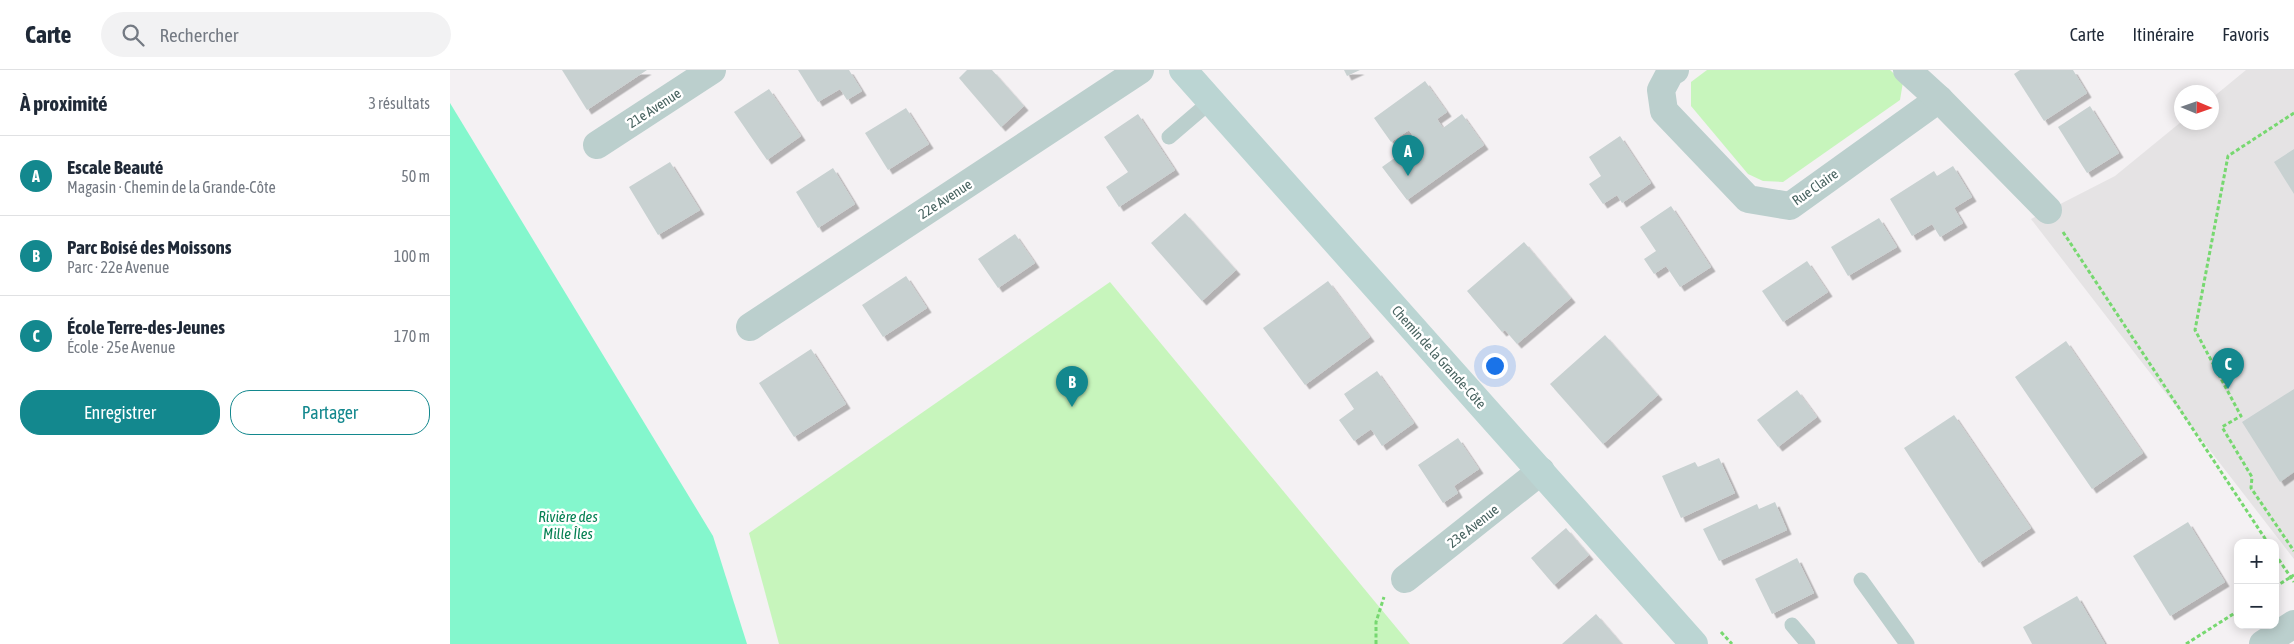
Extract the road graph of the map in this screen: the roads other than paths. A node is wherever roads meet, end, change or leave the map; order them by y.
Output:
1 (712, 70) edge
2 (1140, 70) edge
3 (1183, 70) edge
4 (1675, 70) edge
5 (1907, 70) edge
6 (1939, 99) junction
7 (1211, 101) junction
8 (1169, 138) dead end
9 (597, 145) dead end
10 (2055, 220) road end
11 (750, 328) dead end
12 (1541, 471) junction
13 (1861, 580) dead end
14 (1396, 586) road end
15 (1792, 625) dead end
16 (1694, 644) edge
17 (1808, 644) edge
18 (1907, 644) edge

1 - 9 street, 21e Avenue
2 - 11 street, 22e Avenue
3 - 7 main road, Chemin de la Grande-Côte
4 - 6 street, Rue Claire
5 - 6 street
6 - 10 street
7 - 8 lane
7 - 12 main road, Chemin de la Grande-Côte
12 - 14 street, 23e Avenue
12 - 16 main road, Chemin de la Grande-Côte
13 - 18 lane
15 - 17 lane

